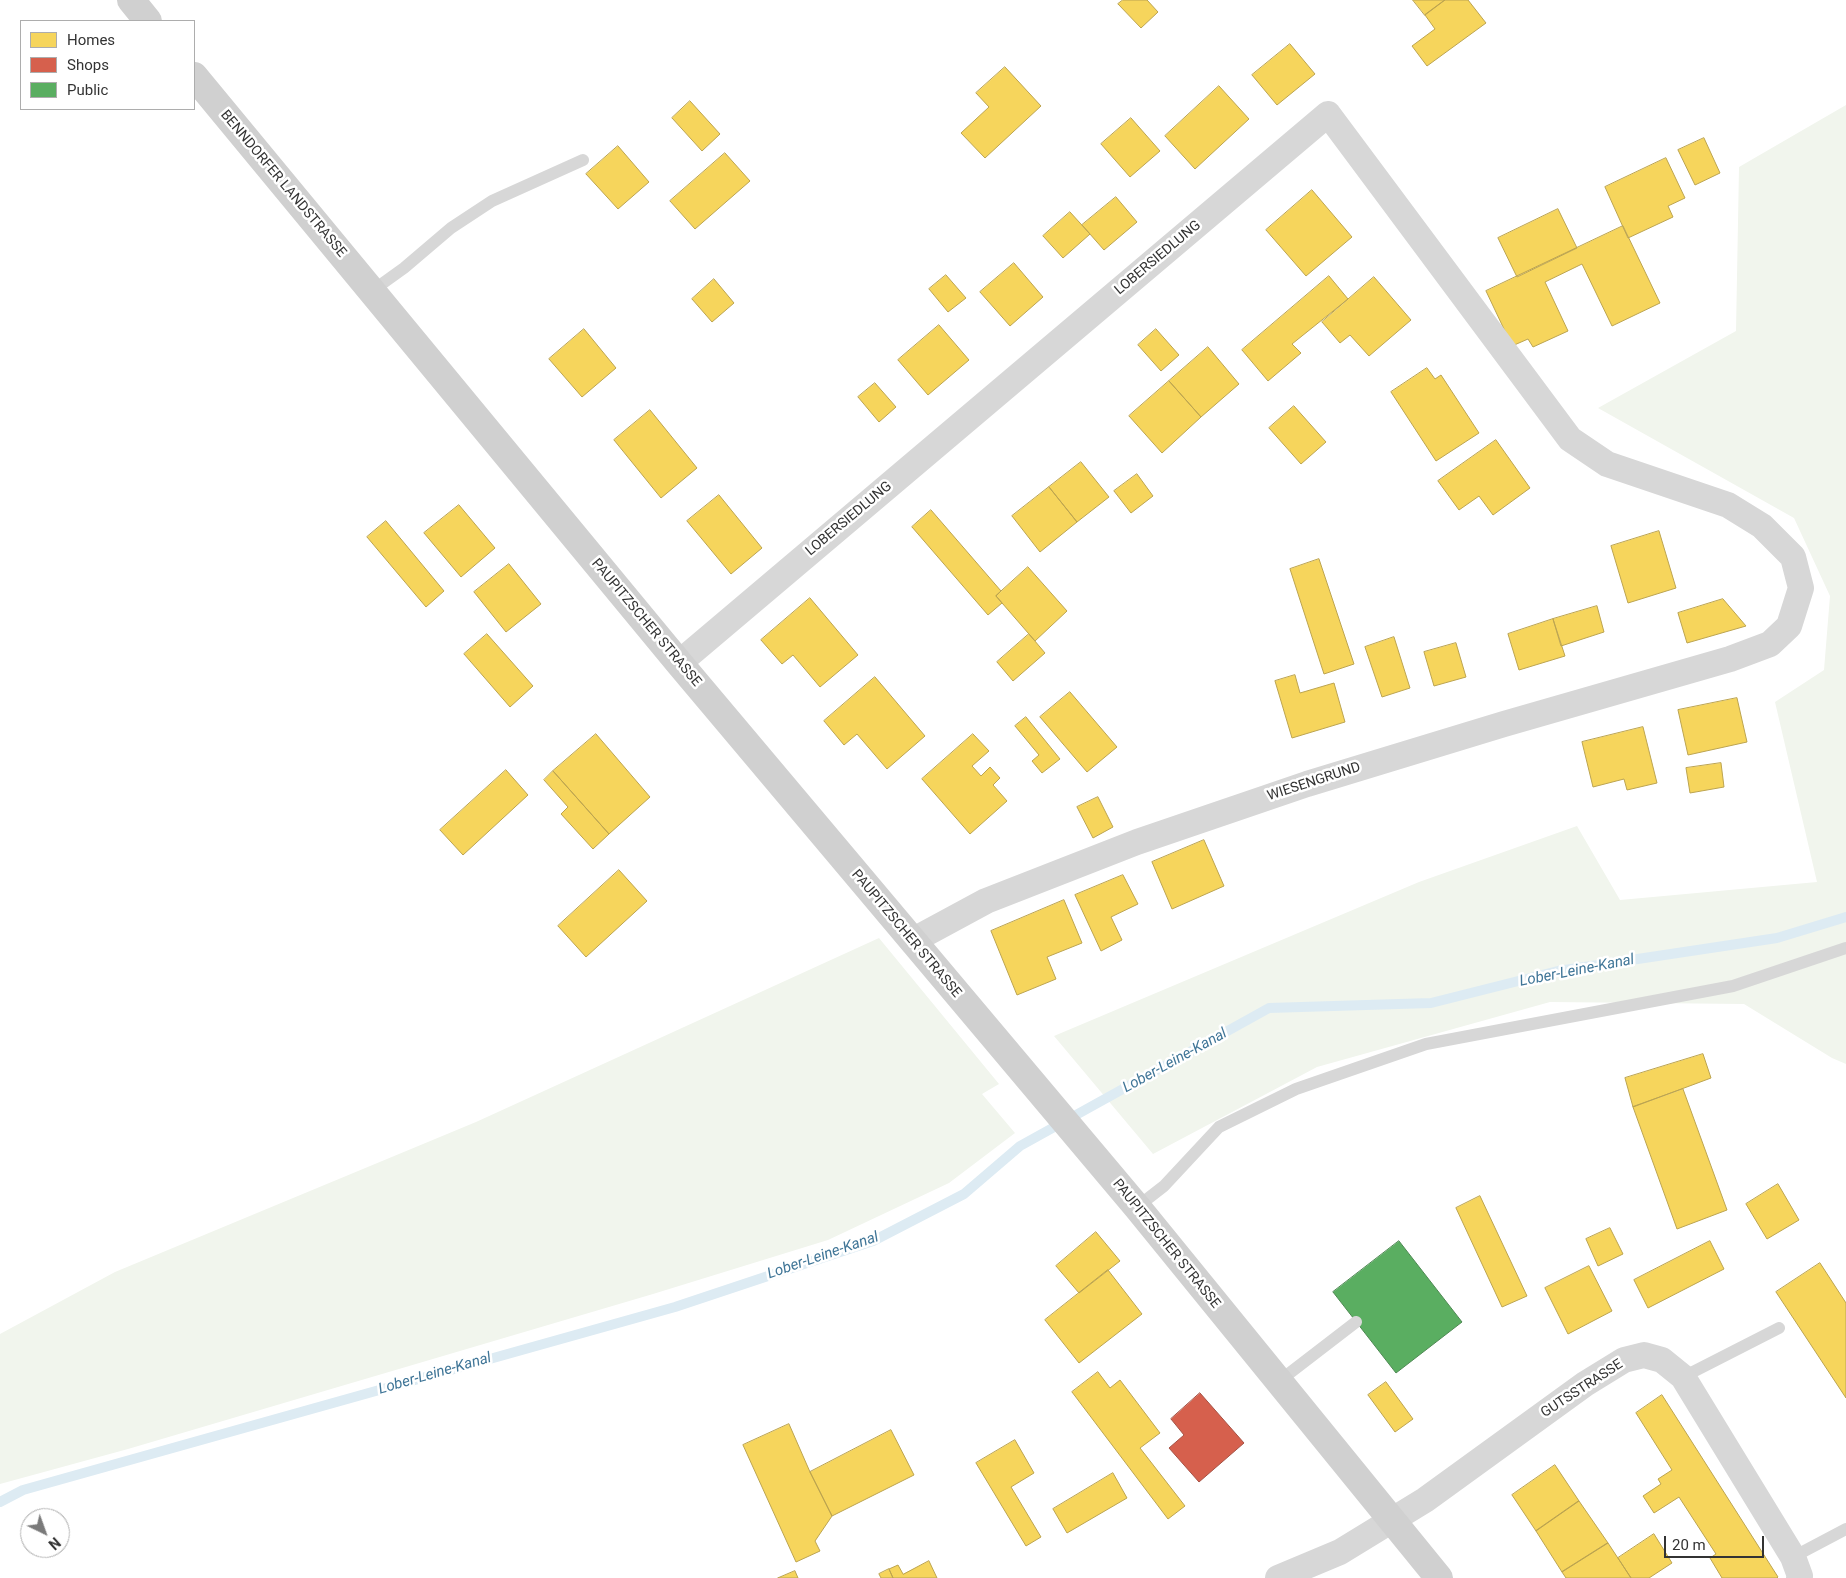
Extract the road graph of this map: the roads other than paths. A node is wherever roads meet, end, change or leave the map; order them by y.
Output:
1 (131, 0) edge
2 (147, 20) edge
3 (195, 77) edge
4 (583, 160) dead end
5 (372, 291) junction
6 (1570, 439) joint
7 (679, 663) junction
8 (912, 941) junction
9 (1846, 948) edge
10 (1137, 1207) junction
11 (1356, 1322) dead end
12 (1779, 1328) dead end
13 (1683, 1377) junction
14 (1278, 1382) junction
15 (1392, 1520) junction
16 (1846, 1529) edge
17 (1796, 1568) edge
18 (1278, 1578) edge
19 (1440, 1578) edge

1 - 2 street
3 - 5 street, BENNDORFER LANDSTRASSE
4 - 5 lane
5 - 7 street, PAUPITZSCHER STRASSE
6 - 7 street, LOBERSIEDLUNG
6 - 8 street, WIESENGRUND
7 - 8 street, PAUPITZSCHER STRASSE
8 - 10 street, PAUPITZSCHER STRASSE
9 - 10 lane
10 - 14 street, PAUPITZSCHER STRASSE
11 - 14 lane
12 - 13 lane
13 - 15 street, GUTSSTRASSE
13 - 17 street, GUTSSTRASSE
14 - 15 street, PAUPITZSCHER STRASSE
15 - 18 street, GUTSSTRASSE
15 - 19 street, PAUPITZSCHER STRASSE
16 - 17 lane

